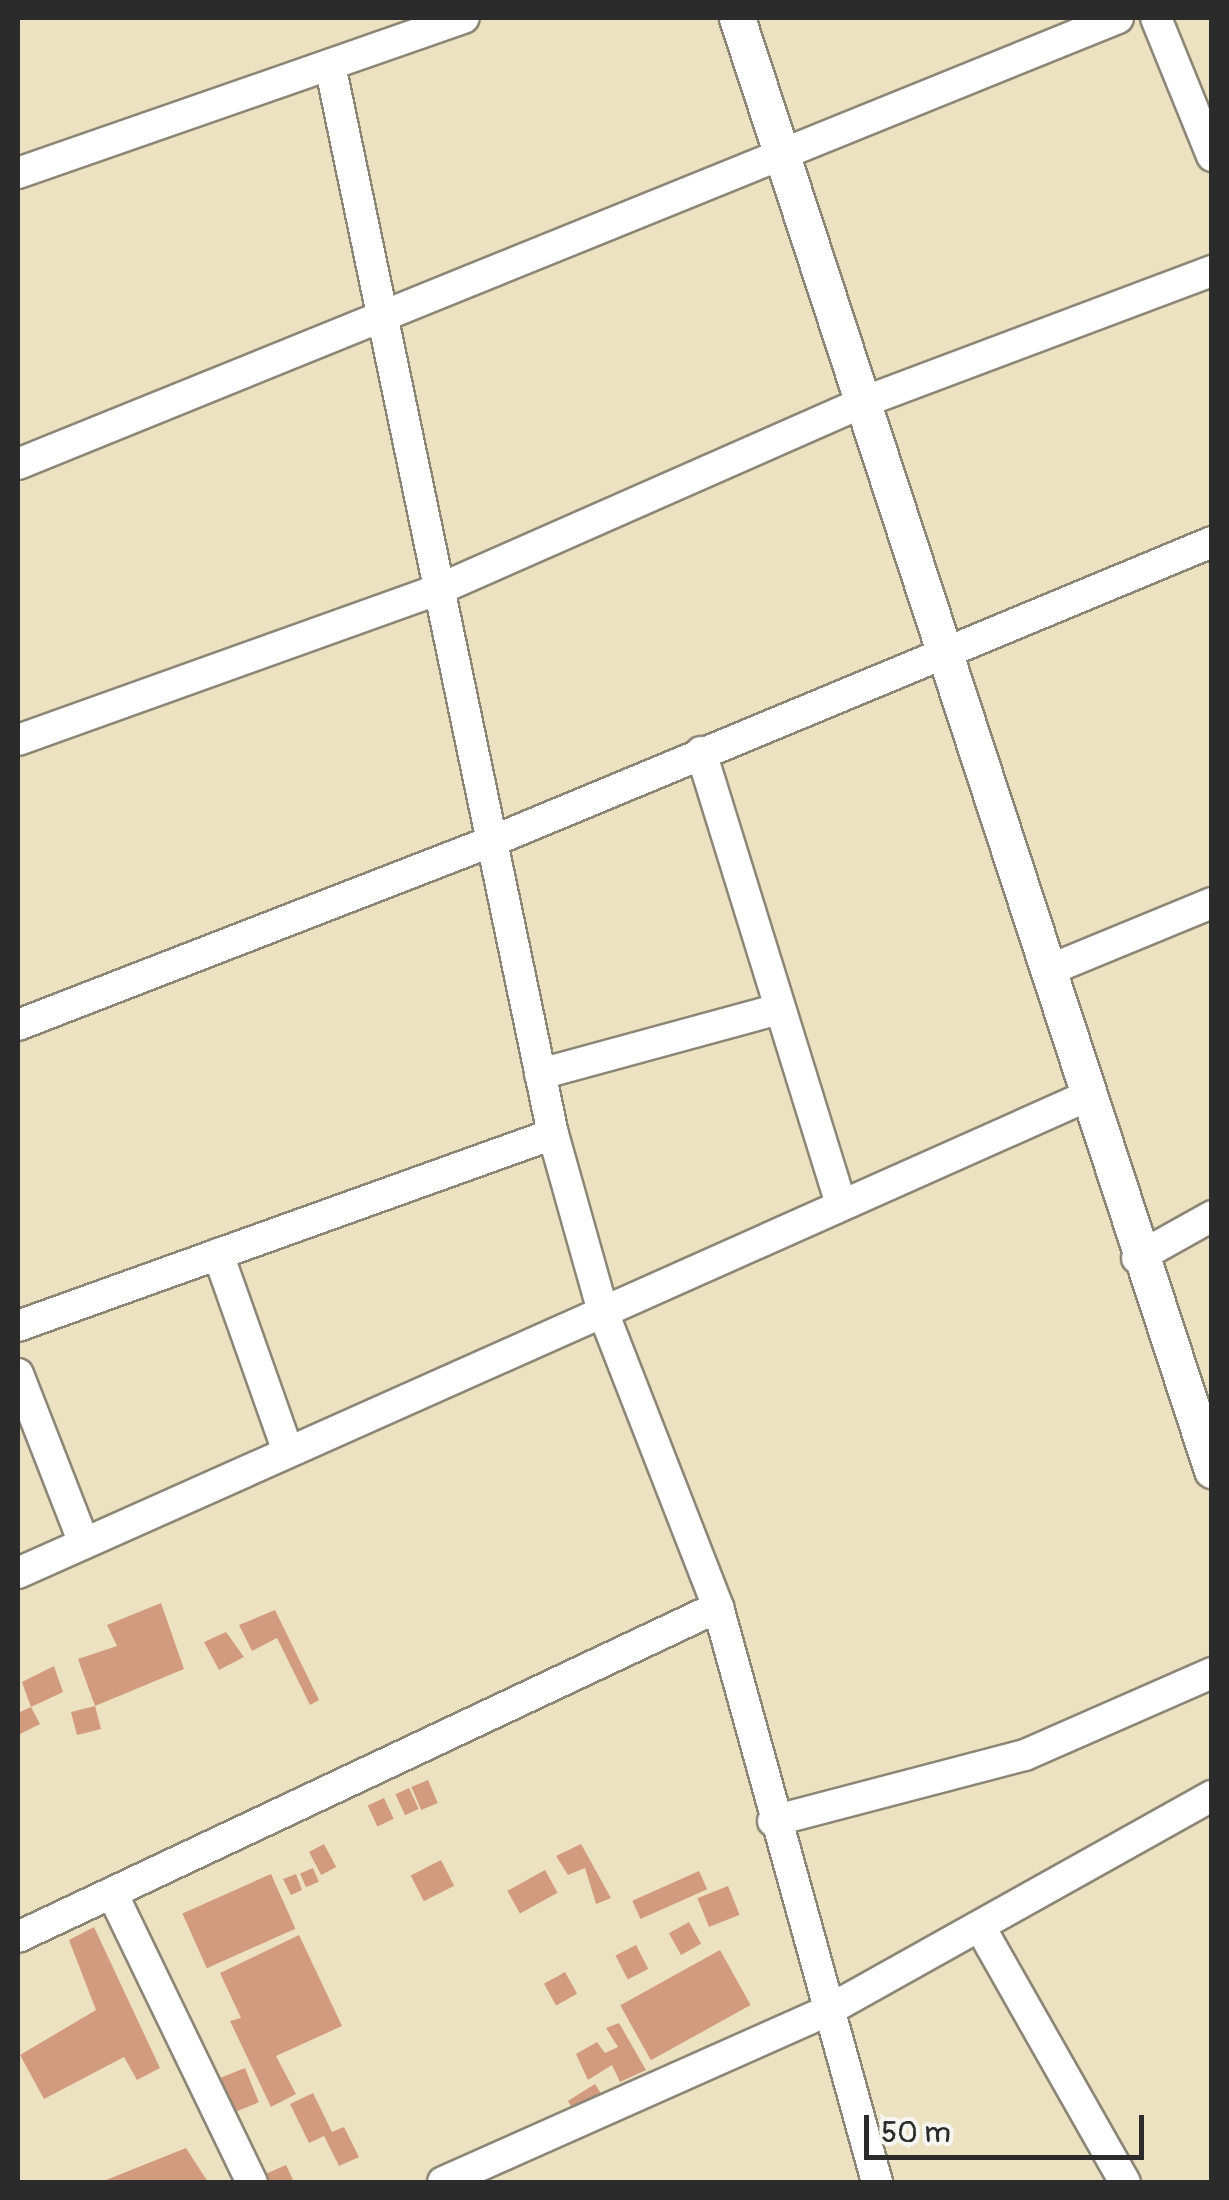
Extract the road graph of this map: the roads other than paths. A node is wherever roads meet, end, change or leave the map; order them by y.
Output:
1 (464, 18) edge
2 (737, 18) edge
3 (1118, 18) edge
4 (1156, 18) edge
5 (330, 65) junction
6 (784, 147) junction
7 (1211, 154) edge
8 (18, 174) edge
9 (1212, 271) edge
10 (382, 314) junction
11 (866, 400) junction
12 (18, 464) edge
13 (1212, 542) edge
14 (442, 588) junction
15 (946, 650) junction
16 (18, 740) edge
17 (701, 752) junction
18 (495, 840) junction
19 (1212, 903) edge
20 (1047, 972) junction
21 (775, 1010) junction
22 (18, 1024) edge
23 (540, 1074) junction
24 (1084, 1098) junction
25 (553, 1134) junction
26 (840, 1200) junction
27 (1212, 1216) edge
28 (218, 1254) junction
29 (1136, 1258) junction
30 (603, 1312) junction
31 (18, 1326) edge
32 (18, 1374) edge
33 (287, 1449) junction
34 (1212, 1470) edge
35 (82, 1538) junction
36 (18, 1573) edge
37 (718, 1607) junction
38 (1212, 1673) edge
39 (1212, 1796) edge
40 (773, 1821) junction
41 (112, 1893) junction
42 (980, 1927) junction
43 (18, 1937) edge
44 (825, 2012) junction
45 (252, 2182) edge
46 (443, 2182) edge
47 (877, 2182) edge
48 (1125, 2182) edge

1 - 5 street
2 - 6 street
3 - 6 street
4 - 7 street
5 - 8 street
5 - 10 street
6 - 10 street
6 - 11 street
9 - 11 street
10 - 12 street
10 - 14 street
11 - 14 street
11 - 15 street
13 - 15 street
14 - 16 street
14 - 18 street
15 - 17 street
15 - 20 street
17 - 18 street
17 - 21 street
18 - 22 street
18 - 23 street
19 - 20 street
20 - 24 street
21 - 23 street
21 - 26 street
23 - 25 street
24 - 26 street
24 - 29 street
25 - 28 street
25 - 30 street
26 - 30 street
27 - 29 street
28 - 31 street
28 - 33 street
29 - 34 street
30 - 33 street
30 - 37 street
32 - 35 street
33 - 35 street
35 - 36 street
37 - 40 street
37 - 41 street
38 - 40 street
39 - 42 street
40 - 44 street
41 - 43 street
41 - 45 street
42 - 44 street
42 - 48 street
44 - 46 street
44 - 47 street

